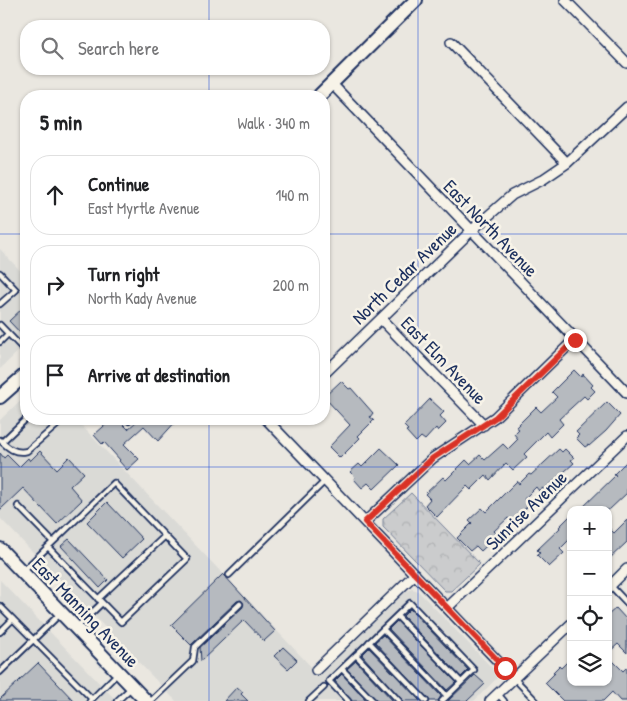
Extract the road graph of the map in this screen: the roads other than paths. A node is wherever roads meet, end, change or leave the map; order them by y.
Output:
1 (416, 0) edge
2 (565, 0) edge
3 (451, 42) dead end
4 (627, 63) edge
5 (332, 84) junction
6 (326, 90) edge
7 (627, 107) edge
8 (567, 163) junction
9 (472, 231) junction
10 (0, 273) edge
11 (0, 304) edge
12 (381, 319) junction
13 (0, 325) edge
14 (8, 334) junction
15 (575, 340) junction
16 (0, 342) edge
17 (20, 346) edge
18 (330, 368) edge
19 (20, 379) edge
20 (627, 393) edge
21 (0, 397) edge
22 (20, 424) edge
23 (57, 425) edge
24 (275, 425) edge
25 (484, 425) junction
26 (627, 436) edge
27 (1, 441) edge
28 (325, 481) junction
29 (18, 506) dead end
30 (365, 522) junction
31 (165, 536) junction
32 (53, 542) junction
33 (48, 547) junction
34 (0, 549) edge
35 (627, 569) edge
36 (22, 572) junction
37 (415, 574) junction
38 (229, 575) dead end
39 (612, 584) edge
40 (612, 590) edge
41 (100, 601) junction
42 (627, 603) edge
43 (240, 604) dead end
44 (0, 606) edge
45 (447, 608) junction
46 (61, 613) junction
47 (397, 616) junction
48 (13, 619) junction
49 (76, 628) junction
50 (567, 628) edge
51 (383, 629) junction
52 (0, 632) edge
53 (34, 639) junction
54 (370, 642) junction
55 (356, 656) junction
56 (342, 669) junction
57 (316, 670) dead end
58 (0, 672) edge
59 (119, 673) junction
60 (514, 678) junction
61 (461, 682) junction
62 (132, 687) junction
63 (324, 687) dead end
64 (447, 696) junction
65 (501, 697) edge
66 (91, 700) edge
67 (117, 701) edge
68 (146, 701) edge
69 (151, 701) edge
70 (309, 701) edge
71 (348, 701) edge
72 (373, 701) edge
73 (399, 701) edge
74 (426, 701) edge
75 (442, 701) edge
76 (490, 701) edge
77 (536, 701) edge

1 - 5 main road
2 - 4 street
3 - 8 street
5 - 6 main road
5 - 9 street, East North Avenue
7 - 8 street, North Cedar Avenue
8 - 9 street, North Cedar Avenue
9 - 12 street, North Cedar Avenue
9 - 15 street, East North Avenue
10 - 11 lane
12 - 18 street, North Cedar Avenue
12 - 25 street, East Elm Avenue
13 - 14 lane
14 - 16 lane
14 - 17 lane
15 - 20 street, East North Avenue
15 - 25 street
19 - 21 main road
22 - 27 lane
23 - 27 lane
24 - 28 street
25 - 30 street
26 - 45 street, Sunrise Avenue
28 - 30 street
28 - 38 lane
29 - 32 lane
30 - 37 street
31 - 32 lane
31 - 41 lane
31 - 41 lane
32 - 33 lane
33 - 36 lane
33 - 41 lane
34 - 36 main road, East Manning Avenue
35 - 39 street
36 - 46 main road, East Manning Avenue
37 - 45 street
37 - 57 street
40 - 42 lane
41 - 49 lane
43 - 69 lane
44 - 48 lane
45 - 60 street
46 - 49 main road, East Manning Avenue
46 - 53 lane
47 - 51 lane
47 - 61 lane
47 - 61 lane
48 - 52 lane
48 - 53 lane
49 - 59 main road, East Manning Avenue
50 - 60 street
51 - 54 lane
51 - 64 lane
53 - 58 lane
53 - 66 lane
54 - 55 lane
54 - 74 lane
55 - 56 lane
55 - 73 lane
56 - 71 lane
56 - 72 lane
59 - 62 main road, East Manning Avenue
59 - 66 lane
60 - 65 street
60 - 77 lane
61 - 64 lane
62 - 67 lane
62 - 68 main road, East Manning Avenue
63 - 70 lane
64 - 75 lane
65 - 76 street

